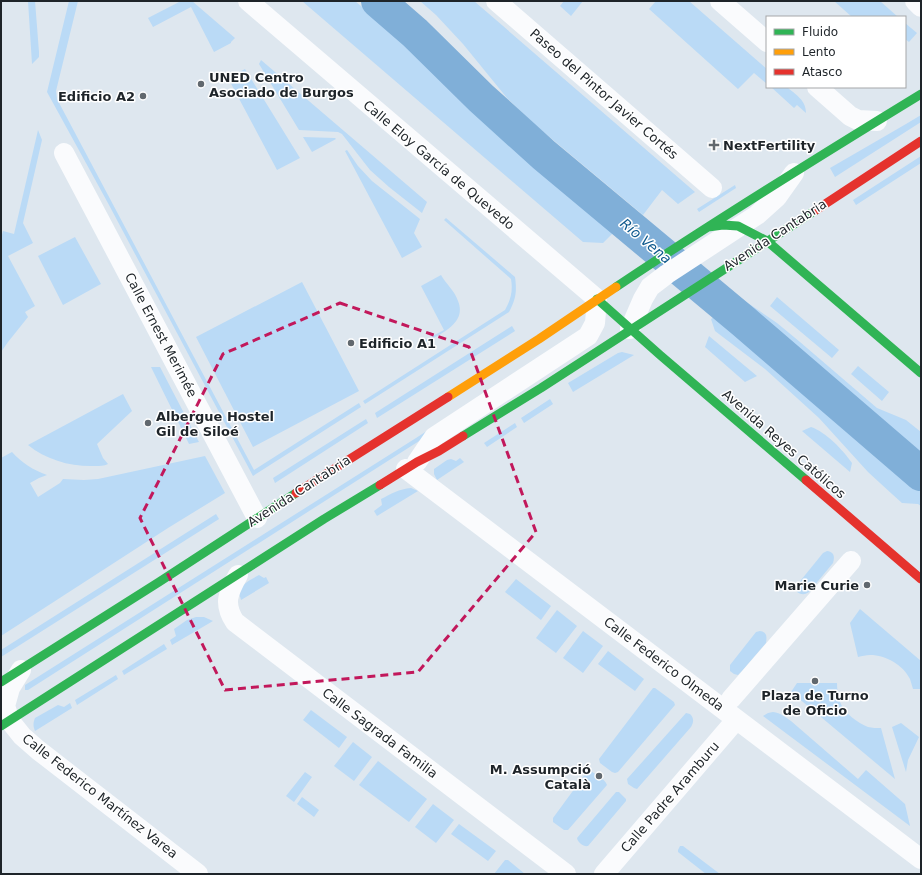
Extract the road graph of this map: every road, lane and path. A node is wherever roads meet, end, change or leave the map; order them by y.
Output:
1 (248, 1) edge
2 (496, 1) edge
3 (720, 1) edge
4 (914, 1) edge
5 (921, 7) edge
6 (766, 41) edge
7 (818, 88) edge
8 (921, 94) edge
9 (877, 121) junction
10 (921, 141) edge
11 (64, 153) dead end
12 (794, 172) junction
13 (712, 188) dead end
14 (738, 226) junction
15 (708, 227) junction
16 (767, 241) junction
17 (685, 252) junction
18 (655, 272) junction
19 (597, 300) junction
20 (630, 329) junction
21 (921, 373) edge
22 (412, 466) junction
23 (257, 518) junction
24 (851, 561) dead end
25 (238, 575) junction
26 (921, 579) edge
27 (22, 670) junction
28 (1, 682) edge
29 (731, 699) dead end
30 (736, 720) junction
31 (5, 723) edge
32 (921, 859) edge
33 (198, 874) edge
34 (566, 874) edge
35 (604, 874) edge

1 - 19 street, Calle Eloy García de Quevedo
2 - 13 street, Paseo del Pintor Javier Cortés
3 - 6 street
4 - 5 street
7 - 9 street
8 - 9 main road, Avenida Cantabria
9 - 12 main road, Avenida Cantabria
10 - 16 main road, Avenida Cantabria
11 - 23 street, Calle Ernest Merimée
12 - 14 street, Avenida Cantabria
12 - 15 main road, Avenida Cantabria
14 - 15 main road
14 - 16 main road
14 - 17 street, Avenida Cantabria
15 - 17 main road, Avenida Cantabria
16 - 20 main road, Avenida Cantabria
16 - 21 main road
17 - 18 street, Avenida Cantabria
18 - 19 main road, Avenida Cantabria
18 - 20 street, Avenida Cantabria
19 - 20 main road, Calle Eloy García de Quevedo
19 - 22 street, Avenida Cantabria
19 - 23 main road, Avenida Cantabria
20 - 22 main road, Avenida Cantabria
20 - 26 main road, Avenida Reyes Católicos
22 - 25 main road, Avenida Cantabria
22 - 30 street, Calle Federico Olmeda
23 - 27 main road, Avenida Cantabria
24 - 29 street
25 - 31 main road, Avenida Cantabria
25 - 34 street, Calle Sagrada Familia
27 - 28 main road, Avenida Cantabria
27 - 31 street, Calle Federico Martínez Varea
30 - 32 street, Calle Federico Olmeda
30 - 35 street, Calle Padre Aramburu
31 - 33 street, Calle Federico Martínez Varea

